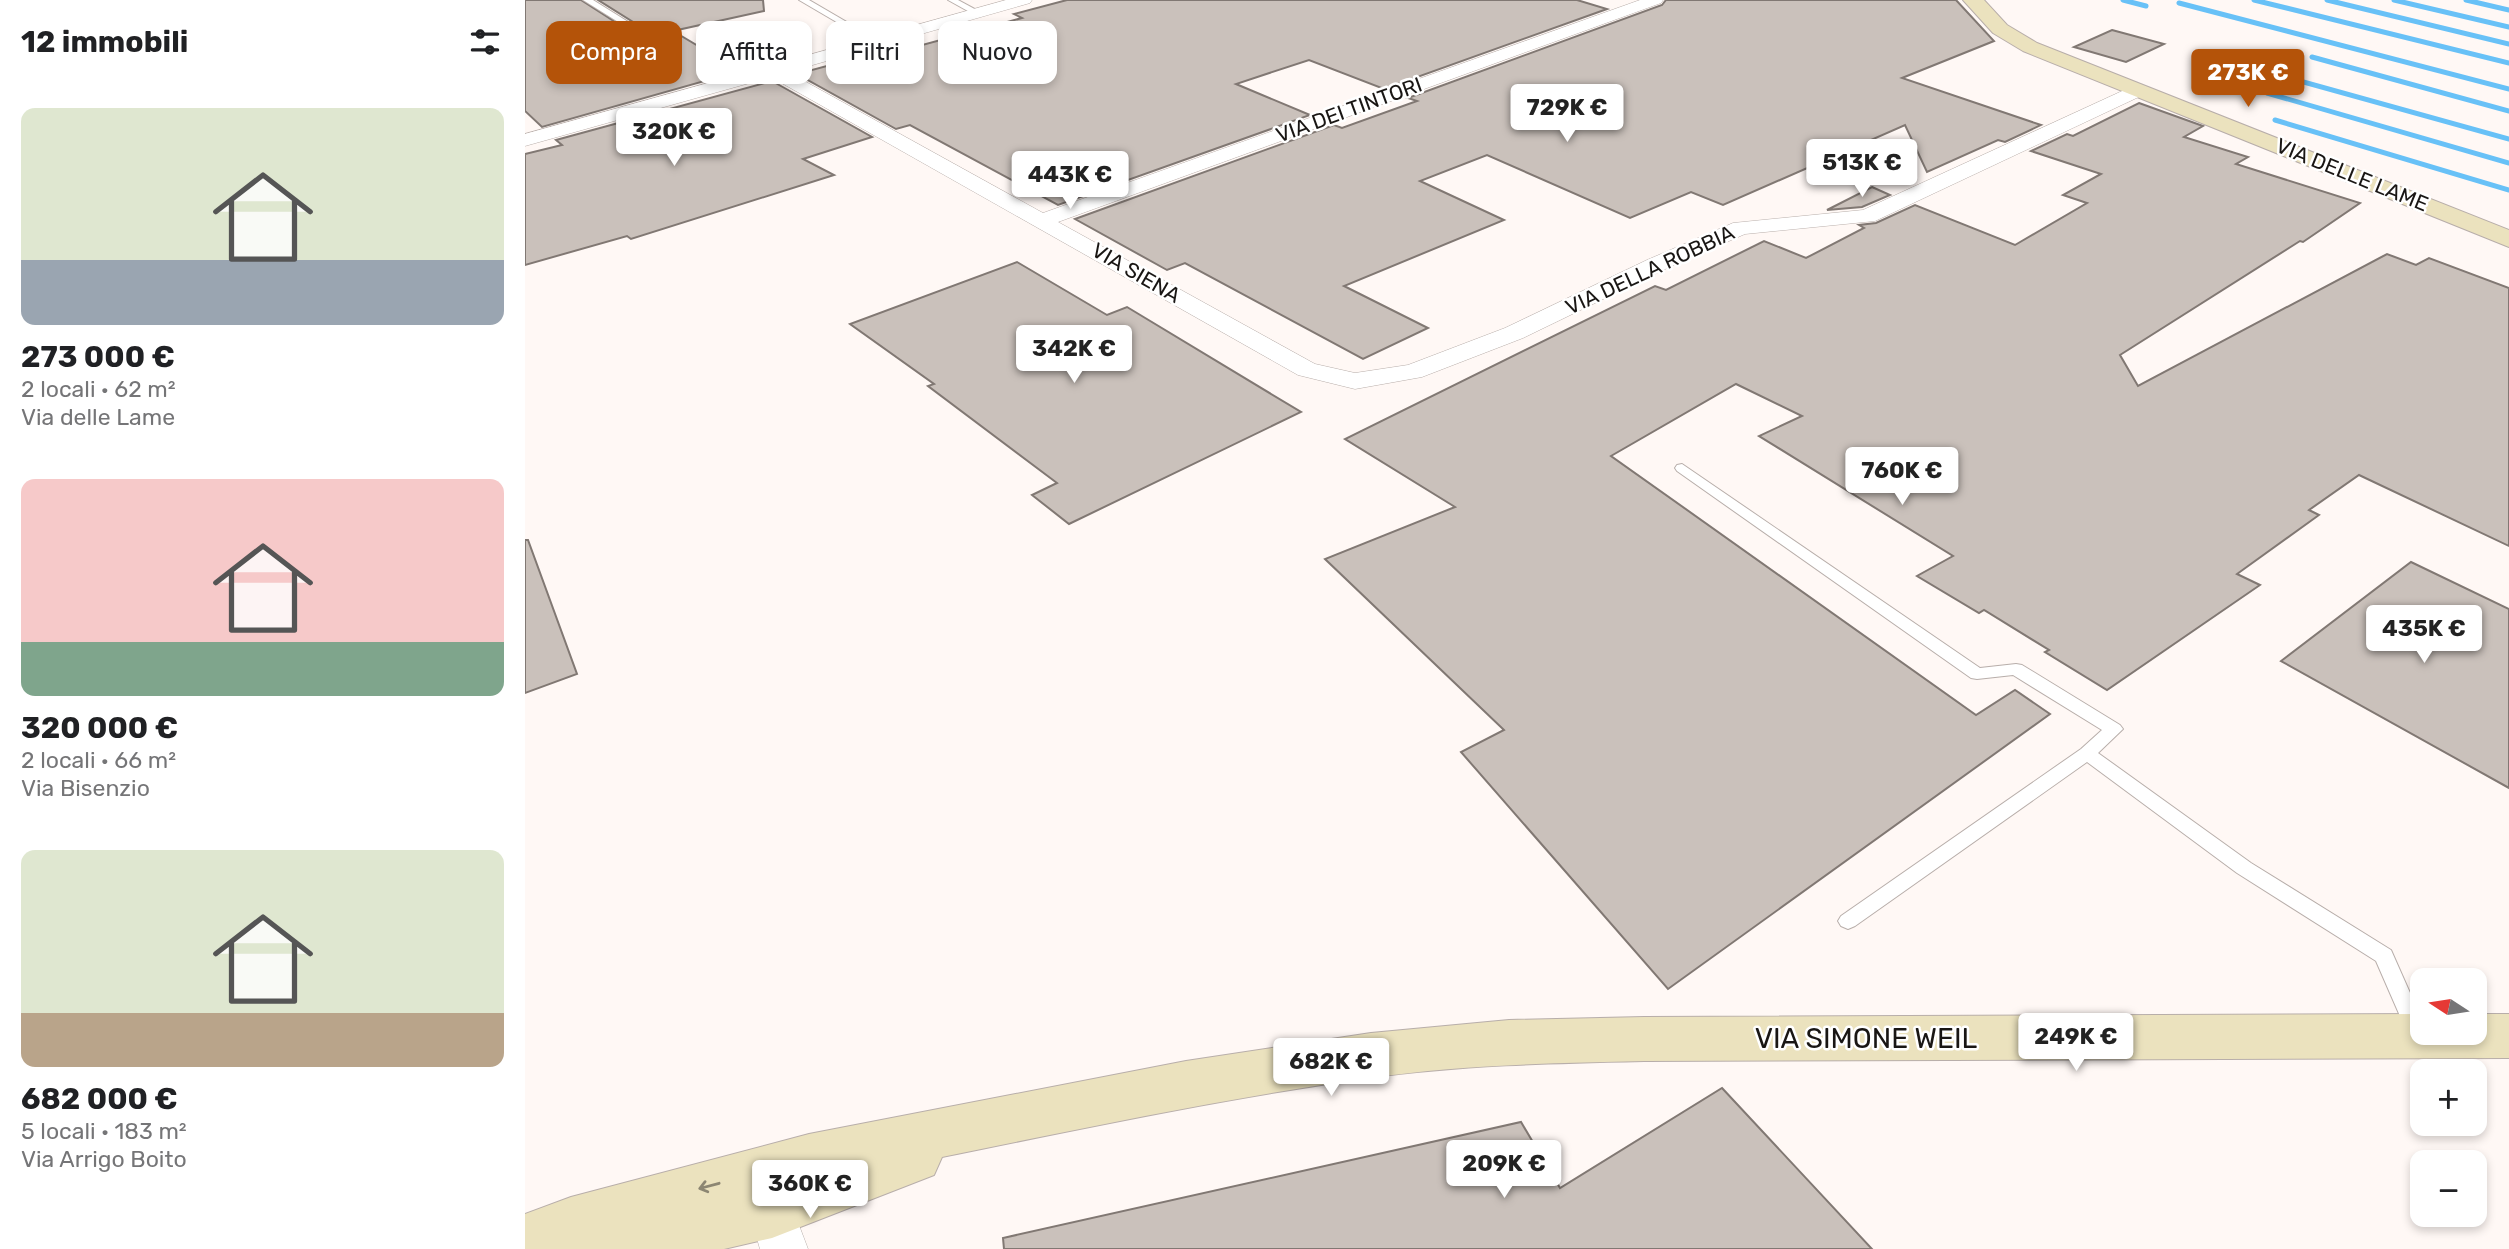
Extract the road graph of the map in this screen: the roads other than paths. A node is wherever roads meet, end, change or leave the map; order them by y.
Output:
1 (587, 0) edge
2 (803, 0) edge
3 (951, 0) edge
4 (1024, 0) edge
5 (1655, 0) edge
6 (1973, 0) edge
7 (978, 13) junction
8 (622, 21) edge
9 (839, 21) edge
10 (924, 29) edge
11 (727, 84) edge
12 (797, 84) edge
13 (2139, 90) junction
14 (525, 140) edge
15 (1043, 220) junction
16 (2509, 239) edge
17 (1355, 381) joint
18 (1682, 468) dead end
19 (2087, 753) junction
20 (1848, 921) dead end
21 (2410, 1017) edge
22 (2410, 1036) edge
23 (2487, 1036) edge
24 (2509, 1036) edge
25 (1015, 1119) junction
26 (778, 1230) edge
27 (525, 1242) edge
28 (608, 1249) edge

1 - 8 lane
2 - 9 lane
3 - 7 lane
4 - 7 street
5 - 15 street, VIA DEI TINTORI
6 - 13 street, VIA DELLE LAME
7 - 10 street
11 - 14 street
12 - 15 street, VIA SIENA
13 - 16 street, VIA DELLE LAME
13 - 17 street, VIA DELLA ROBBIA
15 - 17 street, VIA SIENA
18 - 19 lane
19 - 20 lane
19 - 21 lane
22 - 25 street, VIA SIMONE WEIL
23 - 24 street, VIA SIMONE WEIL
25 - 26 street
25 -> 27 street
26 - 28 street

